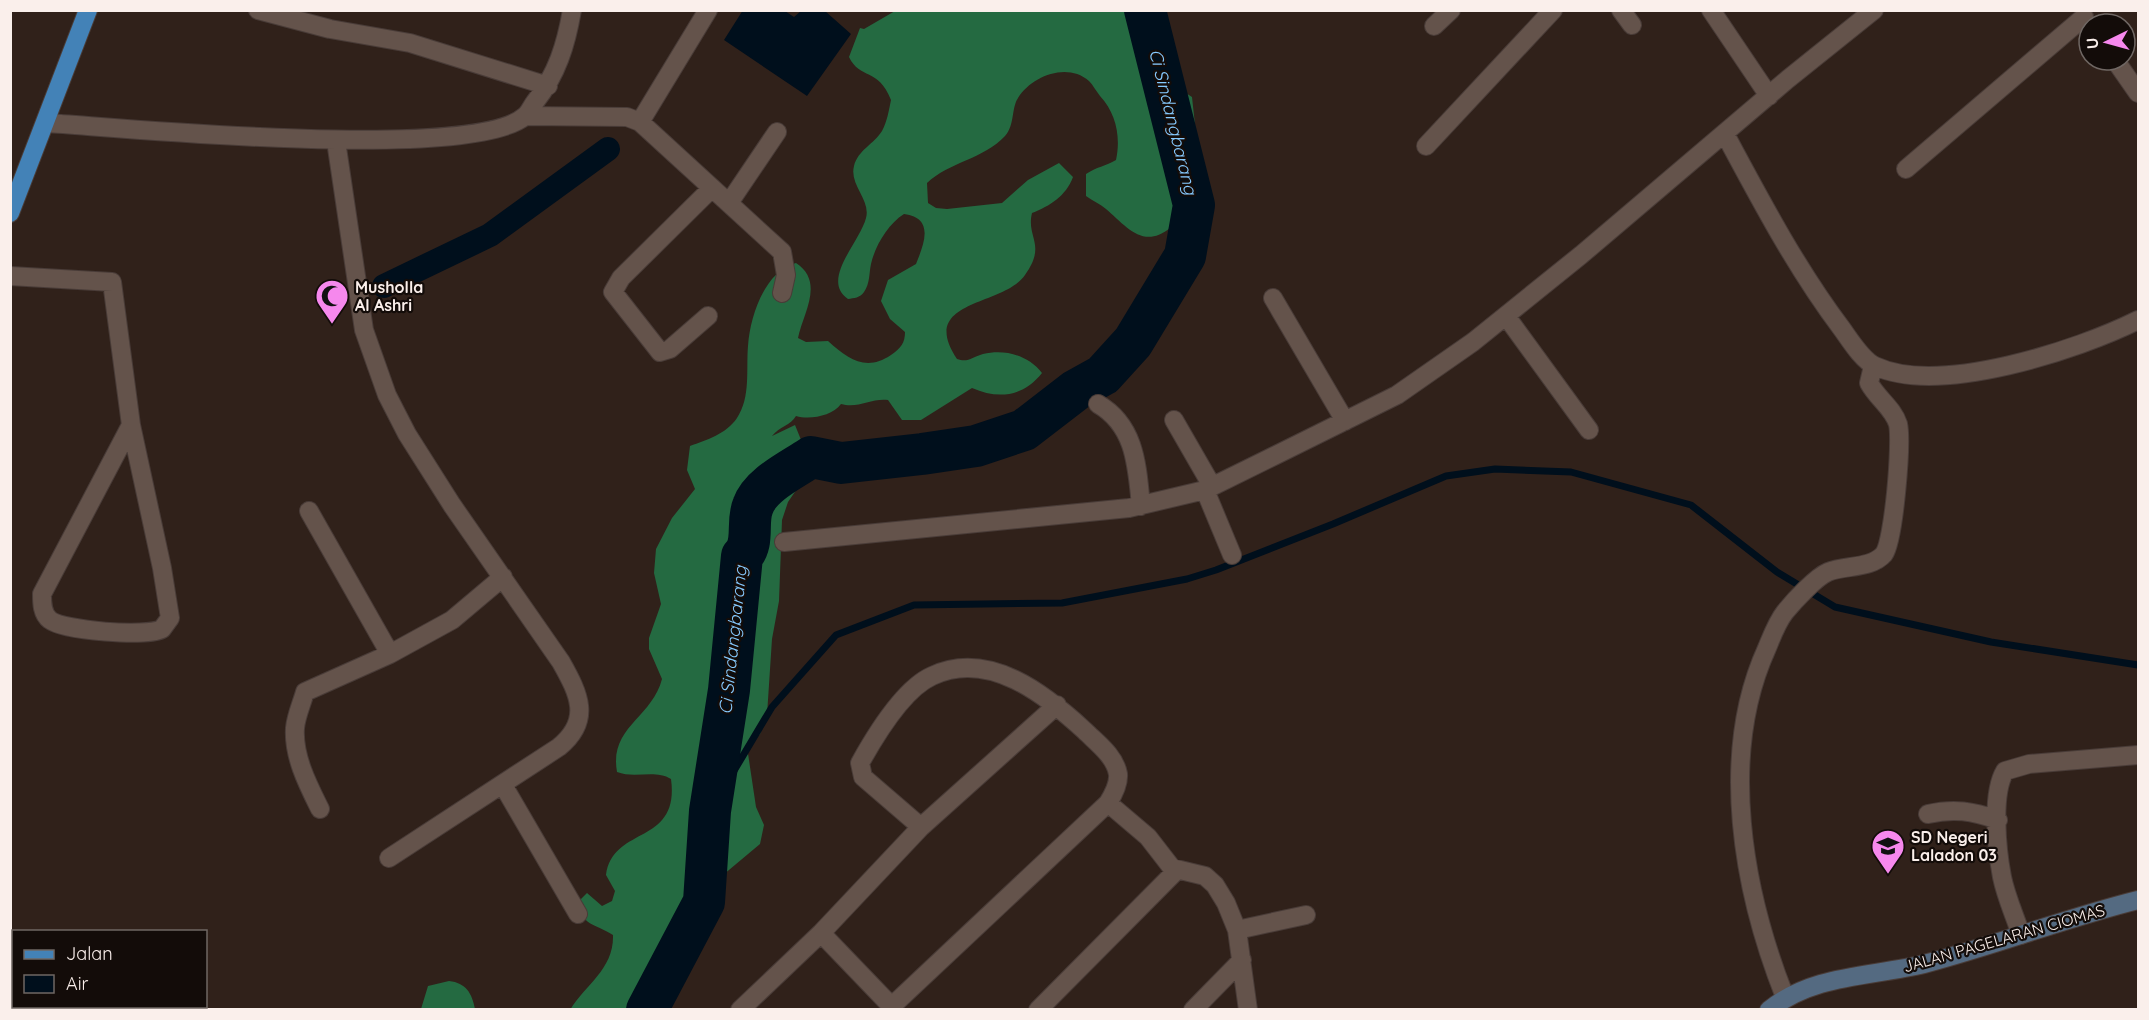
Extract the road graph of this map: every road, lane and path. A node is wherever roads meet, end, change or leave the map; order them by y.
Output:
1 (88, 10) edge
2 (258, 10) edge
3 (573, 10) edge
4 (708, 10) edge
5 (1451, 10) edge
6 (1553, 10) edge
7 (1711, 10) edge
8 (1867, 13) edge
9 (2077, 24) edge
10 (1434, 26) dead end
11 (2124, 72) edge
12 (548, 86) junction
13 (2139, 93) edge
14 (1769, 96) junction
15 (525, 116) junction
16 (640, 122) junction
17 (47, 123) junction
18 (777, 132) dead end
19 (1725, 134) junction
20 (336, 141) junction
21 (1426, 146) dead end
22 (1906, 169) dead end
23 (712, 188) junction
24 (729, 203) junction
25 (10, 213) edge
26 (10, 276) edge
27 (782, 292) dead end
28 (1273, 298) dead end
29 (708, 316) dead end
30 (1506, 316) junction
31 (2139, 320) edge
32 (1873, 366) junction
33 (1098, 404) dead end
34 (1174, 420) dead end
35 (1345, 421) junction
36 (131, 425) junction
37 (1589, 430) dead end
38 (1208, 488) junction
39 (1141, 506) junction
40 (309, 510) dead end
41 (784, 542) dead end
42 (1232, 555) dead end
43 (503, 576) junction
44 (390, 654) junction
45 (1057, 705) junction
46 (2139, 755) edge
47 (502, 785) junction
48 (1108, 803) junction
49 (320, 809) dead end
50 (1928, 814) dead end
51 (1998, 820) junction
52 (921, 827) junction
53 (389, 858) dead end
54 (1177, 870) junction
55 (2139, 900) edge
56 (578, 914) dead end
57 (1306, 915) dead end
58 (1237, 930) junction
59 (821, 933) junction
60 (2021, 935) junction
61 (1242, 960) junction
62 (1785, 997) junction
63 (893, 1008) edge
64 (740, 1010) edge
65 (1038, 1010) edge
66 (1193, 1010) edge
67 (1248, 1010) edge
68 (1769, 1010) edge

1 - 17 main road
2 - 12 street
3 - 12 street
4 - 16 street
5 - 10 street
6 - 21 street
7 - 14 street
8 - 14 street
9 - 22 street
11 - 13 street
12 - 15 street
14 - 19 street
15 - 16 street
15 - 20 street
16 - 23 street
17 - 20 street
17 - 25 main road
18 - 24 street
19 - 30 street
19 - 32 street
20 - 43 street
23 - 24 street
23 - 29 street
24 - 27 street
26 - 36 street
28 - 35 street
30 - 35 street
30 - 37 street
31 - 32 street
32 - 62 street
33 - 39 street
34 - 38 street
35 - 38 street
36 - 36 street
38 - 39 street
38 - 42 street
39 - 41 street
40 - 44 street
43 - 44 street
43 - 47 street
44 - 49 street
45 - 48 street
45 - 52 street
45 - 52 street
46 - 51 street
47 - 53 street
47 - 56 street
48 - 54 street
48 - 63 street
50 - 51 street
51 - 60 street
52 - 59 street
54 - 58 street
54 - 65 street
55 - 60 main road, JALAN PAGELARAN CIOMAS
57 - 58 street
58 - 61 street
59 - 63 street
59 - 64 street
60 - 62 main road, JALAN PAGELARAN CIOMAS
61 - 66 street
61 - 67 street
62 - 68 main road, JALAN PAGELARAN CIOMAS

